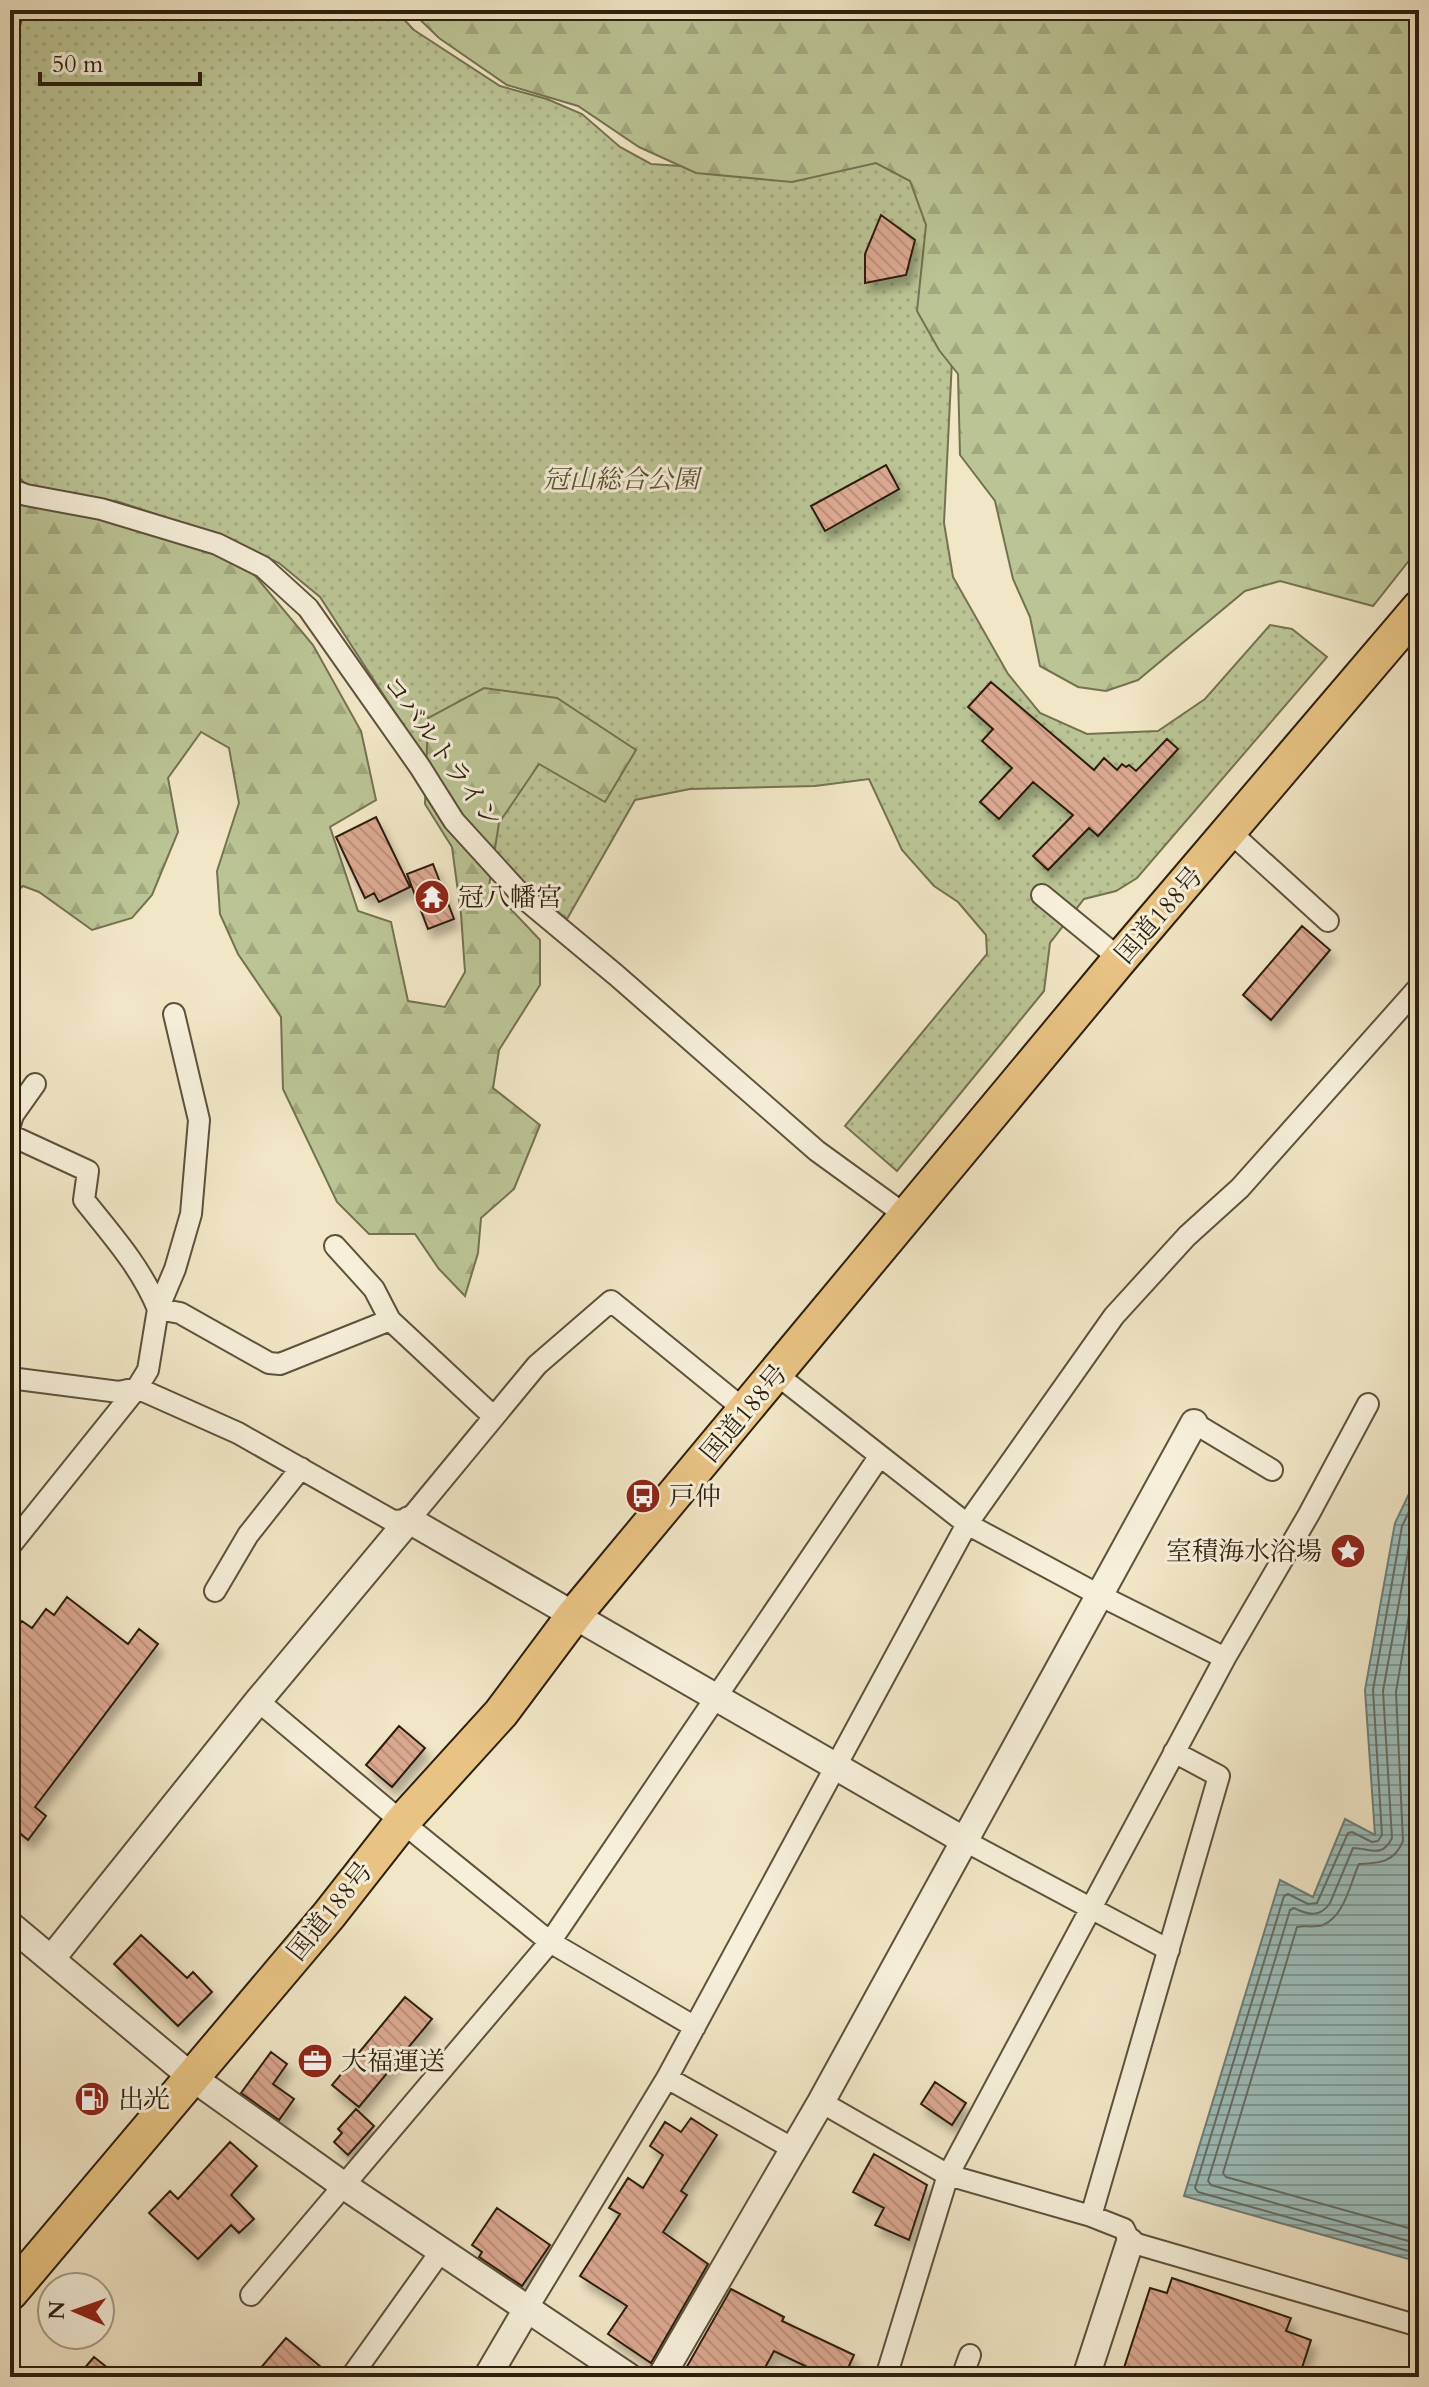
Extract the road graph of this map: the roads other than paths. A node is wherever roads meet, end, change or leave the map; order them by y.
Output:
1 (13, 10) edge
2 (10, 21) edge
3 (10, 489) edge
4 (1419, 608) edge
5 (1230, 832) junction
6 (1042, 895) dead end
7 (1328, 921) dead end
8 (1120, 959) junction
9 (1419, 987) edge
10 (174, 1014) dead end
11 (35, 1084) dead end
12 (10, 1125) edge
13 (10, 1135) edge
14 (908, 1217) junction
15 (335, 1246) dead end
16 (158, 1309) junction
17 (390, 1320) junction
18 (776, 1374) junction
19 (10, 1378) edge
20 (137, 1388) junction
21 (1368, 1404) dead end
22 (746, 1411) junction
23 (494, 1417) junction
24 (1194, 1423) joint
25 (879, 1457) junction
26 (301, 1468) junction
27 (1272, 1470) dead end
28 (409, 1520) junction
29 (967, 1524) junction
30 (10, 1546) edge
31 (215, 1591) dead end
32 (1099, 1595) junction
33 (575, 1614) junction
34 (1225, 1658) junction
35 (718, 1698) junction
36 (258, 1701) junction
37 (1174, 1752) junction
38 (836, 1767) junction
39 (402, 1822) junction
40 (965, 1841) junction
41 (1091, 1909) junction
42 (10, 1925) edge
43 (550, 1942) junction
44 (1169, 1950) junction
45 (52, 1958) junction
46 (695, 2027) junction
47 (193, 2078) junction
48 (667, 2078) junction
49 (821, 2102) junction
50 (792, 2148) junction
51 (948, 2175) junction
52 (343, 2185) junction
53 (1091, 2216) junction
54 (1130, 2242) junction
55 (441, 2251) junction
56 (10, 2293) edge
57 (251, 2295) dead end
58 (527, 2309) junction
59 (1419, 2326) edge
60 (970, 2355) dead end
61 (351, 2377) edge
62 (487, 2377) edge
63 (629, 2377) edge
64 (661, 2377) edge
65 (886, 2377) edge
66 (962, 2377) edge
67 (1086, 2377) edge

1 - 2 street
3 - 14 street, コバルトライン
4 - 5 highway, 国道188号
5 - 7 street
5 - 8 highway, 国道188号
6 - 8 street
8 - 14 highway, 国道188号
9 - 29 street
10 - 16 street
11 - 12 street
13 - 16 street
14 - 18 highway, 国道188号
15 - 17 street
16 - 17 street
16 - 20 street
17 - 23 street
18 - 22 highway, 国道188号
18 - 25 street
19 - 20 street
20 - 26 street
20 - 30 street
21 - 34 street
22 - 23 street
22 - 33 highway, 国道188号
23 - 28 street
24 - 27 street
24 - 32 street
25 - 29 street
25 - 35 street
26 - 28 street
26 - 31 street
28 - 33 street
28 - 36 street
29 - 32 street
29 - 38 street
32 - 34 street
32 - 40 street
33 - 35 street
33 - 39 highway, 国道188号
34 - 37 street
35 - 38 street
35 - 43 street
36 - 39 street
36 - 45 street
37 - 41 street
37 - 44 street
38 - 40 street
38 - 46 street
39 - 43 street
39 - 47 highway, 国道188号
40 - 41 street
40 - 49 street
41 - 44 street
41 - 51 street
42 - 45 street
43 - 46 street
43 - 52 street
44 - 53 street
45 - 47 street
46 - 48 street
47 - 52 street
47 - 56 highway, 国道188号
48 - 50 street
48 - 58 street
49 - 50 street
49 - 51 street
50 - 64 street
51 - 53 street
51 - 65 street
52 - 55 street
52 - 57 street
53 - 54 street
54 - 59 street
54 - 67 street
55 - 58 street
55 - 61 street
58 - 62 street
58 - 63 street
60 - 66 street

